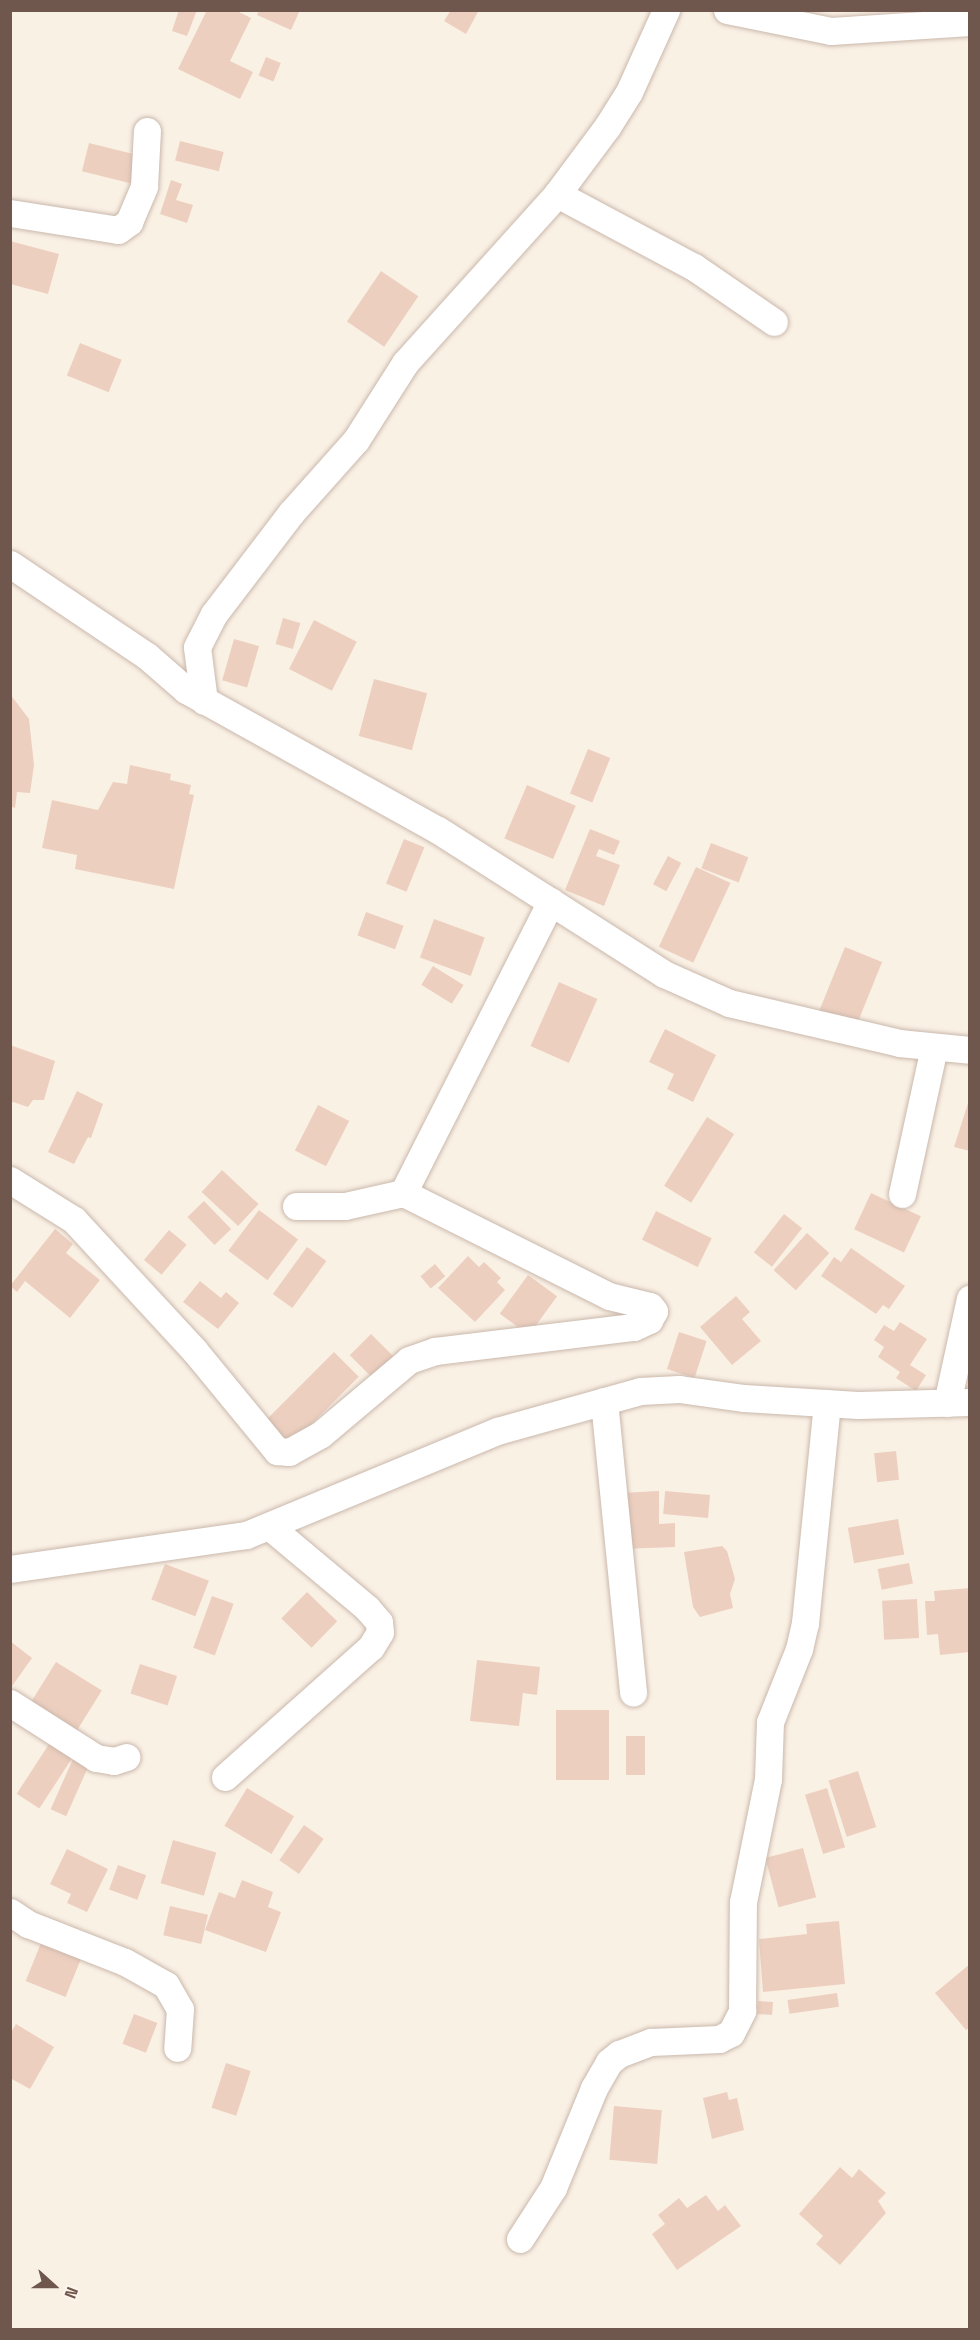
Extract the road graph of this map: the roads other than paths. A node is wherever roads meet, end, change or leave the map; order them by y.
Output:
1 (666, 10) edge
2 (727, 10) edge
3 (969, 22) edge
4 (147, 131) dead end
5 (557, 194) junction
6 (10, 213) edge
7 (774, 322) dead end
8 (10, 564) edge
9 (204, 700) junction
10 (551, 901) junction
11 (934, 1047) junction
12 (969, 1050) edge
13 (10, 1180) edge
14 (403, 1193) junction
15 (902, 1194) dead end
16 (297, 1206) dead end
17 (969, 1298) edge
18 (604, 1401) junction
19 (827, 1403) junction
20 (958, 1403) edge
21 (269, 1526) junction
22 (10, 1569) edge
23 (633, 1693) dead end
24 (10, 1703) edge
25 (126, 1757) dead end
26 (225, 1776) dead end
27 (10, 1912) edge
28 (177, 2048) dead end
29 (520, 2239) dead end

1 - 5 street
2 - 3 street
4 - 6 street
5 - 7 street
5 - 9 street
8 - 9 street
9 - 10 street
10 - 11 street
10 - 14 street
11 - 12 street
11 - 15 street
13 - 14 street
14 - 16 street
17 - 20 street
18 - 19 street
18 - 21 street
18 - 23 street
19 - 20 street
19 - 29 street
21 - 22 street
21 - 26 street
24 - 25 street
27 - 28 street

